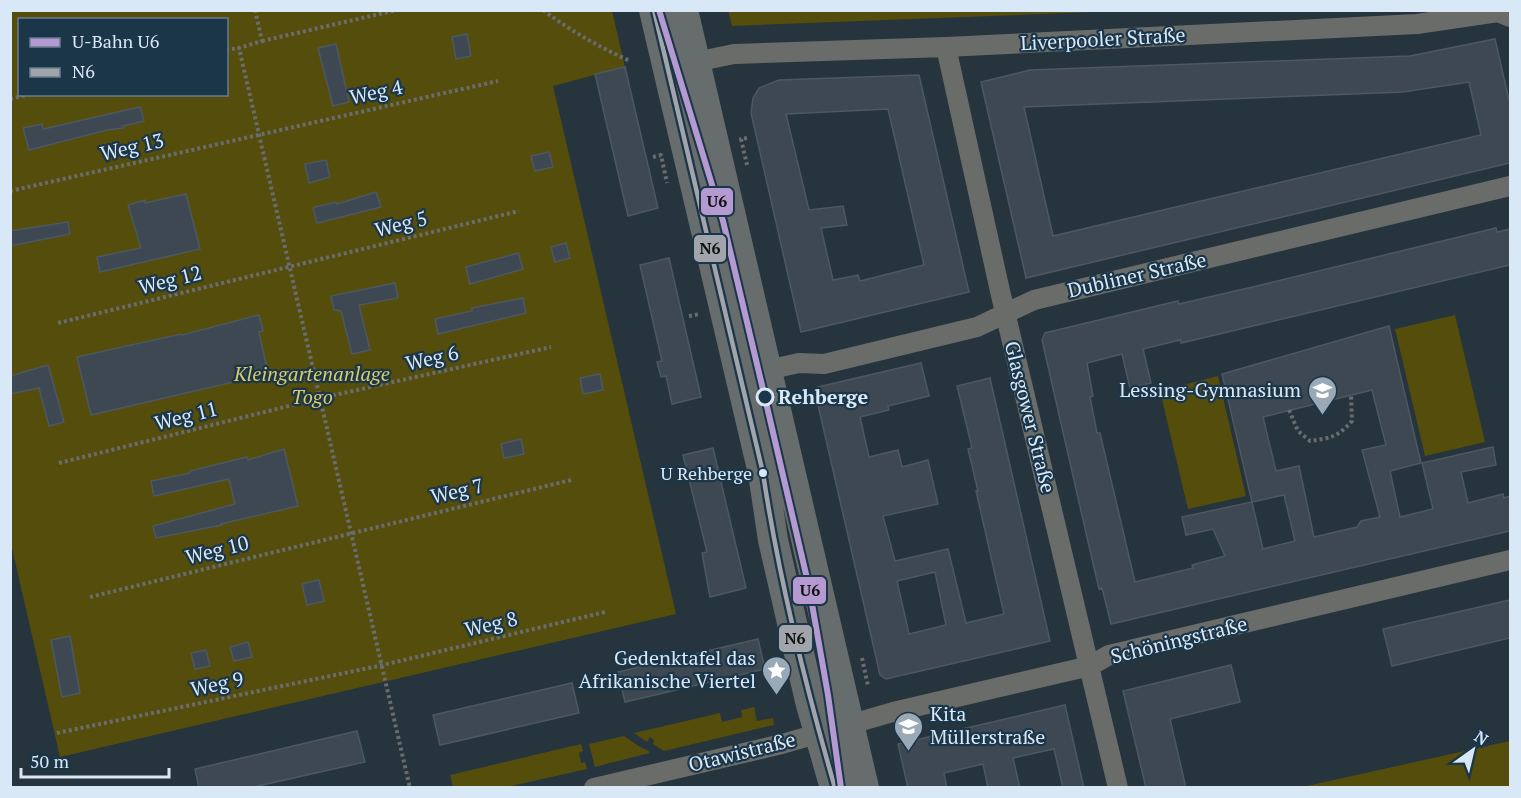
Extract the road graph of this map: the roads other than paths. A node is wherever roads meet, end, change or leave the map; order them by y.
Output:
1 (654, 10) edge
2 (683, 10) edge
3 (1510, 17) edge
4 (946, 47) junction
5 (695, 62) junction
6 (1510, 186) edge
7 (1005, 313) junction
8 (767, 370) junction
9 (1510, 560) edge
10 (1090, 666) junction
11 (849, 724) junction
12 (820, 732) junction
13 (594, 788) edge
14 (835, 788) edge
15 (864, 788) edge
16 (1118, 788) edge

1 - 12 main road
2 - 5 main road
3 - 4 street, Liverpooler Straße
4 - 5 street, Liverpooler Straße
4 - 7 street, Glasgower Straße
5 - 8 main road
6 - 7 street, Dubliner Straße
7 - 8 street, Dubliner Straße
7 - 10 street, Glasgower Straße
8 - 11 main road
9 - 10 street, Schöningstraße
10 - 11 street, Schöningstraße
10 - 16 street, Glasgower Straße
11 - 12 street, Schöningstraße
11 - 15 main road
12 - 13 street, Otawistraße
12 - 14 main road

